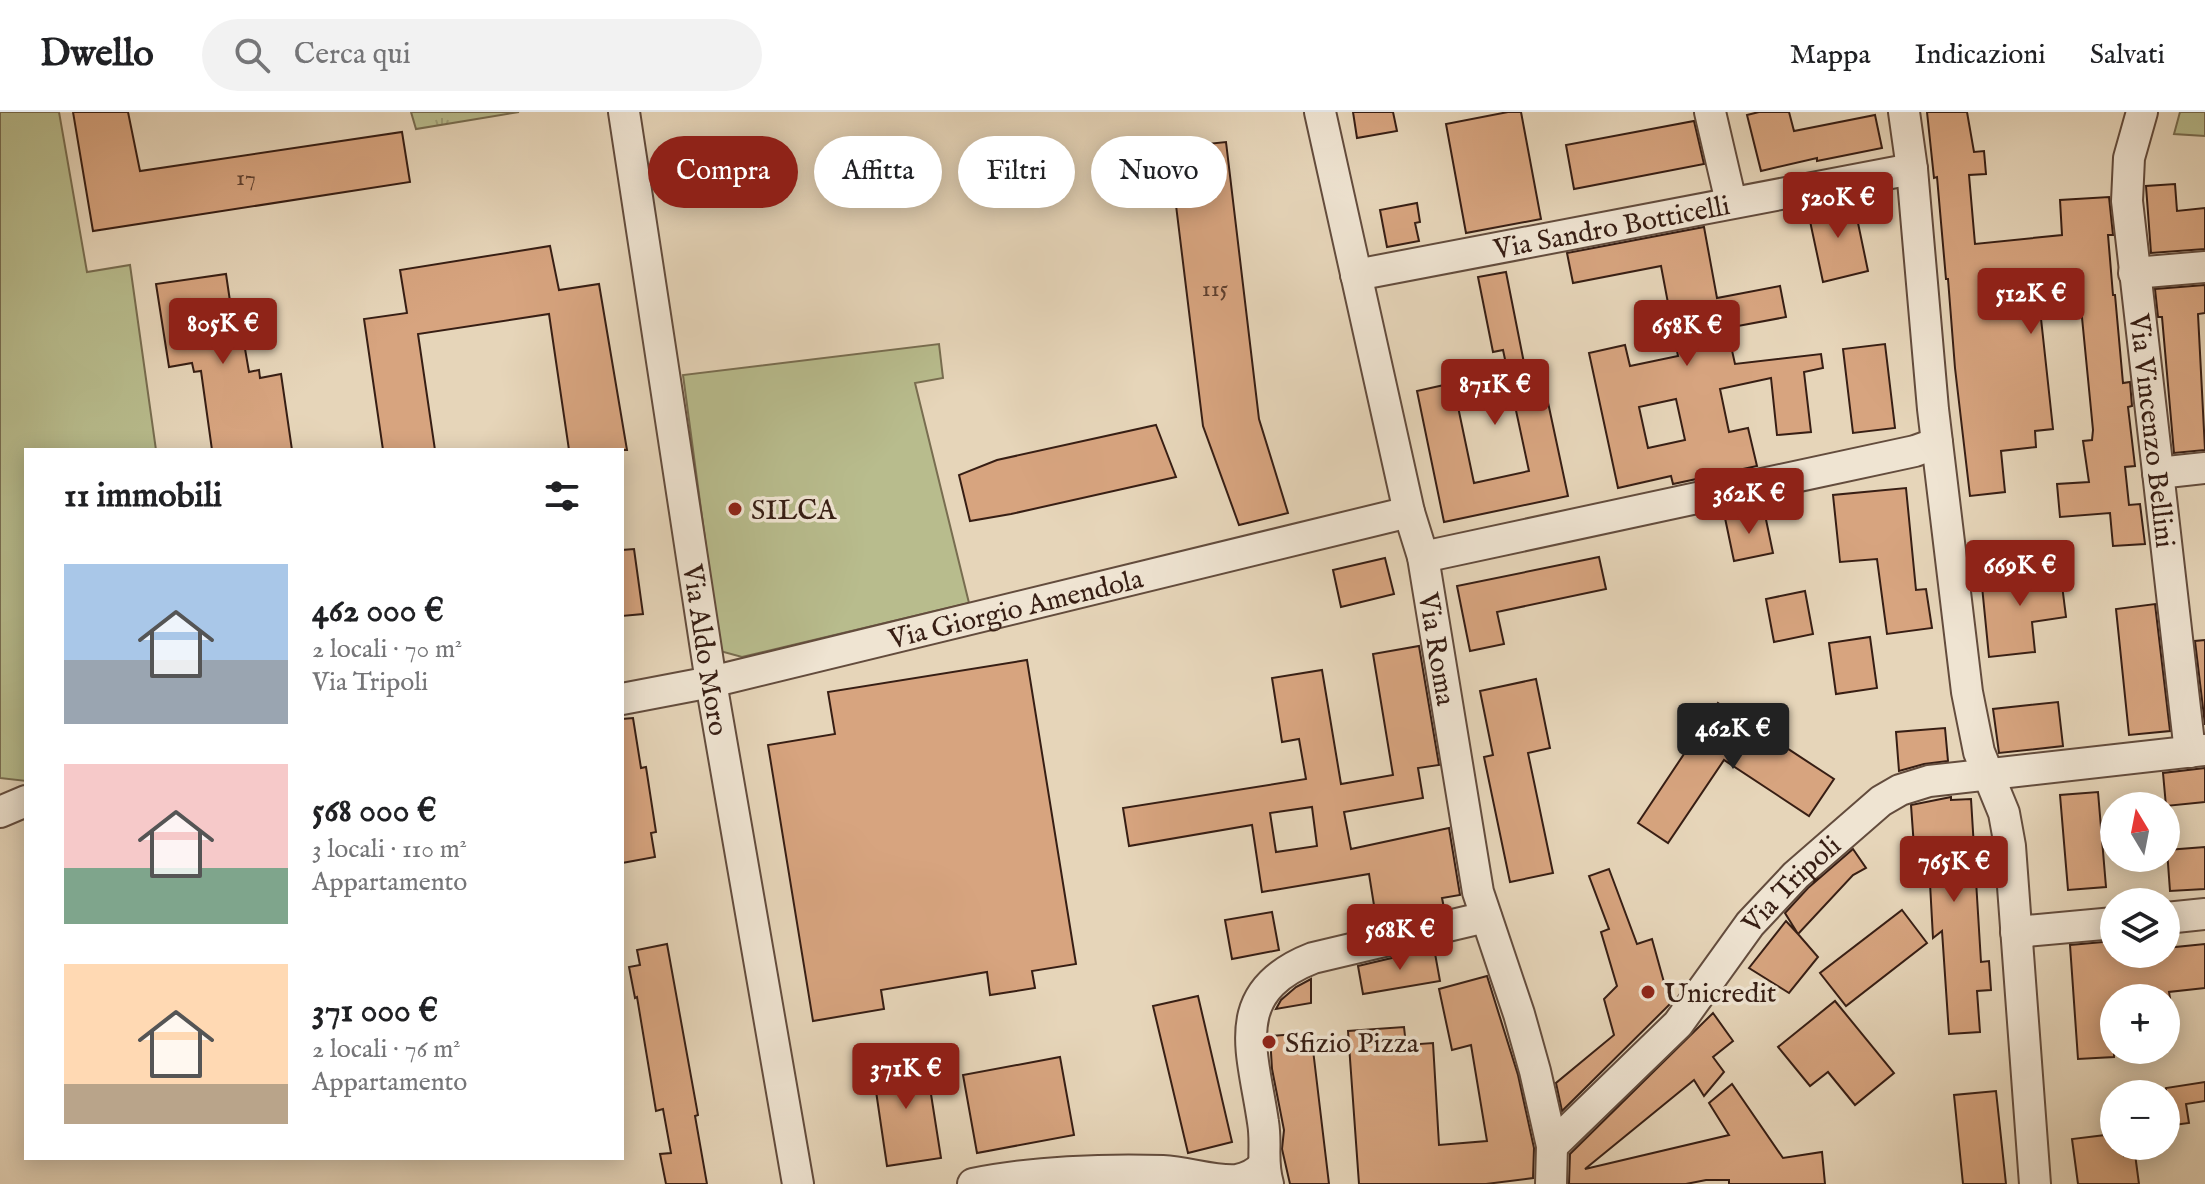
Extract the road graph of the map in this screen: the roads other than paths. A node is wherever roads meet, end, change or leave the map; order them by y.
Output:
1 (624, 112) edge
2 (1320, 112) edge
3 (1710, 112) edge
4 (1904, 112) edge
5 (2142, 112) edge
6 (1912, 169) junction
7 (1731, 202) junction
8 (2205, 267) edge
9 (2134, 273) junction
10 (1356, 275) junction
11 (1937, 443) junction
12 (2205, 468) edge
13 (2158, 473) junction
14 (1409, 512) junction
15 (1423, 557) junction
16 (711, 682) junction
17 (624, 699) edge
18 (2198, 751) edge
19 (1987, 773) junction
20 (24, 793) edge
21 (0, 794) edge
22 (24, 802) edge
23 (0, 812) edge
24 (2205, 914) edge
25 (1486, 917) junction
26 (2180, 917) edge
27 (2100, 924) edge
28 (2016, 932) junction
29 (1552, 1146) junction
30 (1266, 1175) edge
31 (798, 1184) edge
32 (973, 1184) edge
33 (1551, 1184) edge
34 (2035, 1184) edge

1 - 16 street, Via Aldo Moro
2 - 10 street, Via Roma
3 - 7 street
4 - 6 street
5 - 9 street, Via Vincenzo Bellini
6 - 7 street, Via Sandro Botticelli
6 - 11 street
7 - 10 street, Via Sandro Botticelli
8 - 9 street
9 - 13 street, Via Vincenzo Bellini
10 - 14 street, Via Roma
11 - 15 street
11 - 19 street
12 - 13 street
13 - 18 street, Via Vincenzo Bellini
14 - 15 street, Via Roma
14 - 16 street, Via Giorgio Amendola
15 - 25 street, Via Roma
16 - 17 street, Via Giorgio Amendola
16 - 31 street, Via Aldo Moro
18 - 19 street, Via Tripoli
19 - 28 street
19 - 29 street, Via Tripoli
20 - 21 street
22 - 23 street
24 - 26 street
25 - 29 street, Via Roma
25 - 30 street
27 - 28 street
28 - 34 street
29 - 33 street, Via Roma
30 - 32 street

